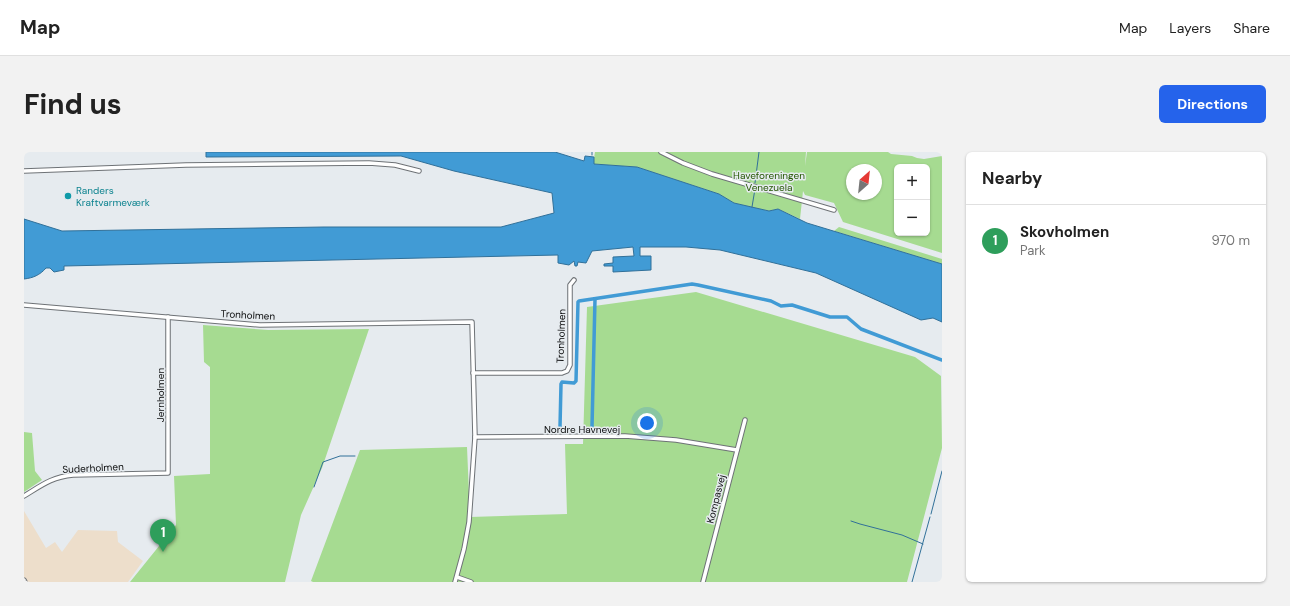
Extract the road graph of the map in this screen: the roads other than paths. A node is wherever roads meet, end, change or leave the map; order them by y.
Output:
1 (661, 152) edge
2 (419, 170) dead end
3 (24, 171) edge
4 (834, 210) dead end
5 (574, 280) dead end
6 (24, 305) edge
7 (168, 317) junction
8 (473, 373) junction
9 (745, 420) dead end
10 (475, 437) junction
11 (737, 450) junction
12 (168, 473) joint
13 (24, 496) edge
14 (457, 577) junction
15 (455, 582) edge
16 (471, 582) edge
17 (703, 582) edge

1 - 4 street
2 - 3 street
5 - 8 street, Tronholmen
6 - 7 street, Tronholmen
7 - 8 street, Tronholmen
7 - 12 street, Jernholmen
8 - 10 street
9 - 11 street, Kompasvej
10 - 11 street, Nordre Havnevej
10 - 14 street
11 - 17 street, Kompasvej
12 - 13 street, Suderholmen
14 - 15 street
14 - 16 street

